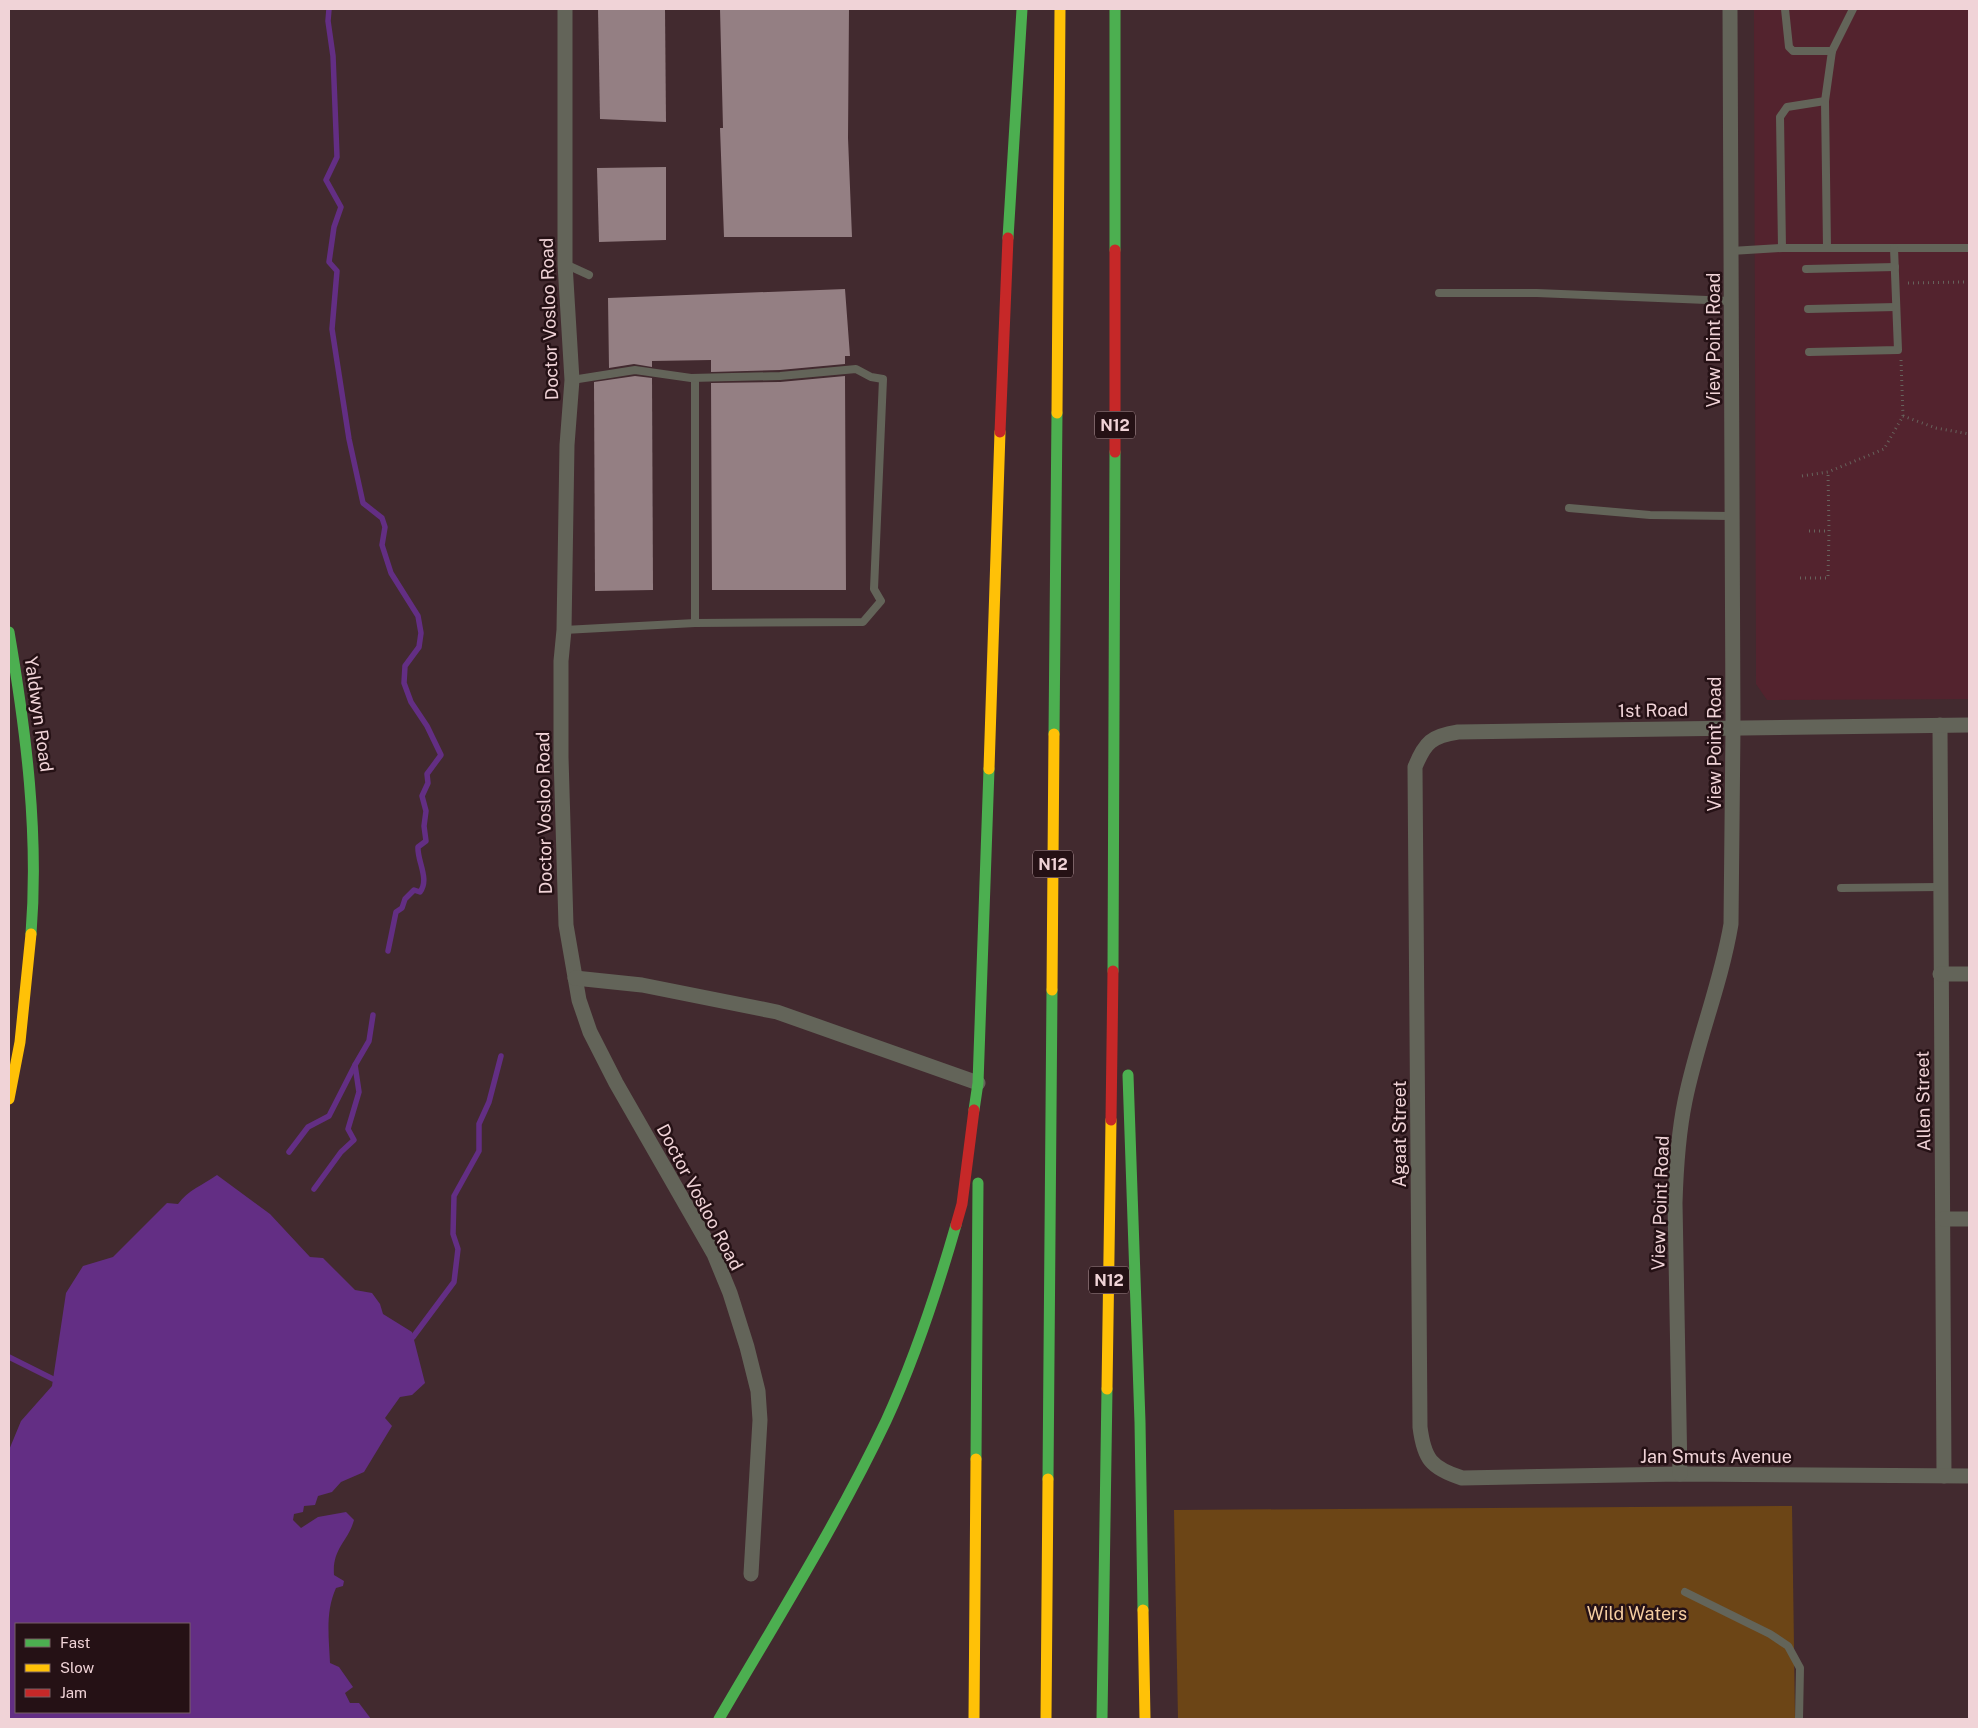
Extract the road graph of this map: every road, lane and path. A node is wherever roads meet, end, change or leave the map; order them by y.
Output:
1 (565, 9) edge
2 (1022, 9) edge
3 (1060, 9) edge
4 (1114, 9) edge
5 (1730, 9) edge
6 (1785, 9) edge
7 (1853, 9) edge
8 (1832, 51) junction
9 (1825, 100) junction
10 (1782, 248) junction
11 (1828, 248) junction
12 (1894, 248) junction
13 (1969, 248) edge
14 (1731, 251) junction
15 (565, 264) junction
16 (1895, 267) junction
17 (1806, 269) dead end
18 (589, 275) dead end
19 (1964, 282) dead end
20 (1894, 283) junction
21 (1439, 293) dead end
22 (1731, 301) junction
23 (1896, 307) junction
24 (1808, 308) dead end
25 (1898, 350) junction
26 (1810, 352) dead end
27 (695, 378) junction
28 (572, 380) junction
29 (1903, 416) junction
30 (1969, 434) edge
31 (1828, 472) junction
32 (1802, 476) dead end
33 (1568, 508) dead end
34 (1732, 516) junction
35 (1809, 531) dead end
36 (1829, 531) junction
37 (1800, 578) dead end
38 (695, 623) junction
39 (564, 630) junction
40 (9, 632) edge
41 (9, 684) edge
42 (1969, 724) edge
43 (1940, 725) junction
44 (1733, 727) junction
45 (1415, 767) joint
46 (1115, 842) junction
47 (1940, 887) junction
48 (1841, 888) dead end
49 (1940, 974) junction
50 (1969, 974) edge
51 (15, 975) dead end
52 (575, 978) junction
53 (1124, 1006) dead end
54 (1128, 1064) dead end
55 (978, 1083) junction
56 (9, 1099) edge
57 (1943, 1219) junction
58 (1969, 1219) edge
59 (1680, 1474) junction
60 (1944, 1476) junction
61 (1969, 1476) edge
62 (1462, 1478) joint
63 (752, 1574) dead end
64 (1685, 1592) dead end
65 (719, 1719) edge
66 (974, 1719) edge
67 (1046, 1719) edge
68 (1102, 1719) edge
69 (1145, 1719) edge
70 (1799, 1719) edge

1 - 15 street, Doctor Vosloo Road
2 - 55 main road
3 - 67 main road, N12
4 - 46 main road, N12
5 - 14 street, View Point Road
6 - 8 lane
7 - 8 lane
8 - 9 lane
9 - 10 lane
9 - 11 lane
10 - 11 lane
10 - 14 lane
11 - 12 lane
12 - 13 lane
12 - 16 lane
14 - 22 street, View Point Road
15 - 18 lane
15 - 28 street, Doctor Vosloo Road
16 - 17 lane
16 - 20 lane
19 - 20 path
20 - 23 lane
21 - 22 lane
22 - 34 street, View Point Road
23 - 24 lane
23 - 25 lane
25 - 26 lane
25 - 29 path
27 - 28 lane
27 - 38 lane
27 - 38 lane
28 - 39 street, Doctor Vosloo Road
29 - 30 path
29 - 31 path
31 - 32 path
31 - 36 path
33 - 34 lane
34 - 44 street, View Point Road
35 - 36 path
36 - 37 path
38 - 39 lane
39 - 52 street, Doctor Vosloo Road
40 - 56 main road, Yaldwyn Road
41 - 51 main road, Yaldwyn Road
42 - 43 street, 1st Road
43 - 44 street, 1st Road
43 - 47 street, Allen Street
44 - 45 street, 1st Road
44 - 59 street, View Point Road
45 - 62 street, Agaat Street
46 - 53 main road
46 - 68 main road, N12
47 - 48 lane
47 - 49 street, Allen Street
49 - 50 street
49 - 57 street, Allen Street
52 - 55 street
52 - 63 street, Doctor Vosloo Road
54 - 69 main road
55 - 65 main road
55 - 66 main road
57 - 58 street
57 - 60 street, Allen Street
59 - 60 street, Jan Smuts Avenue
59 - 62 street, Jan Smuts Avenue
60 - 61 street, Jan Smuts Avenue
64 - 70 lane

